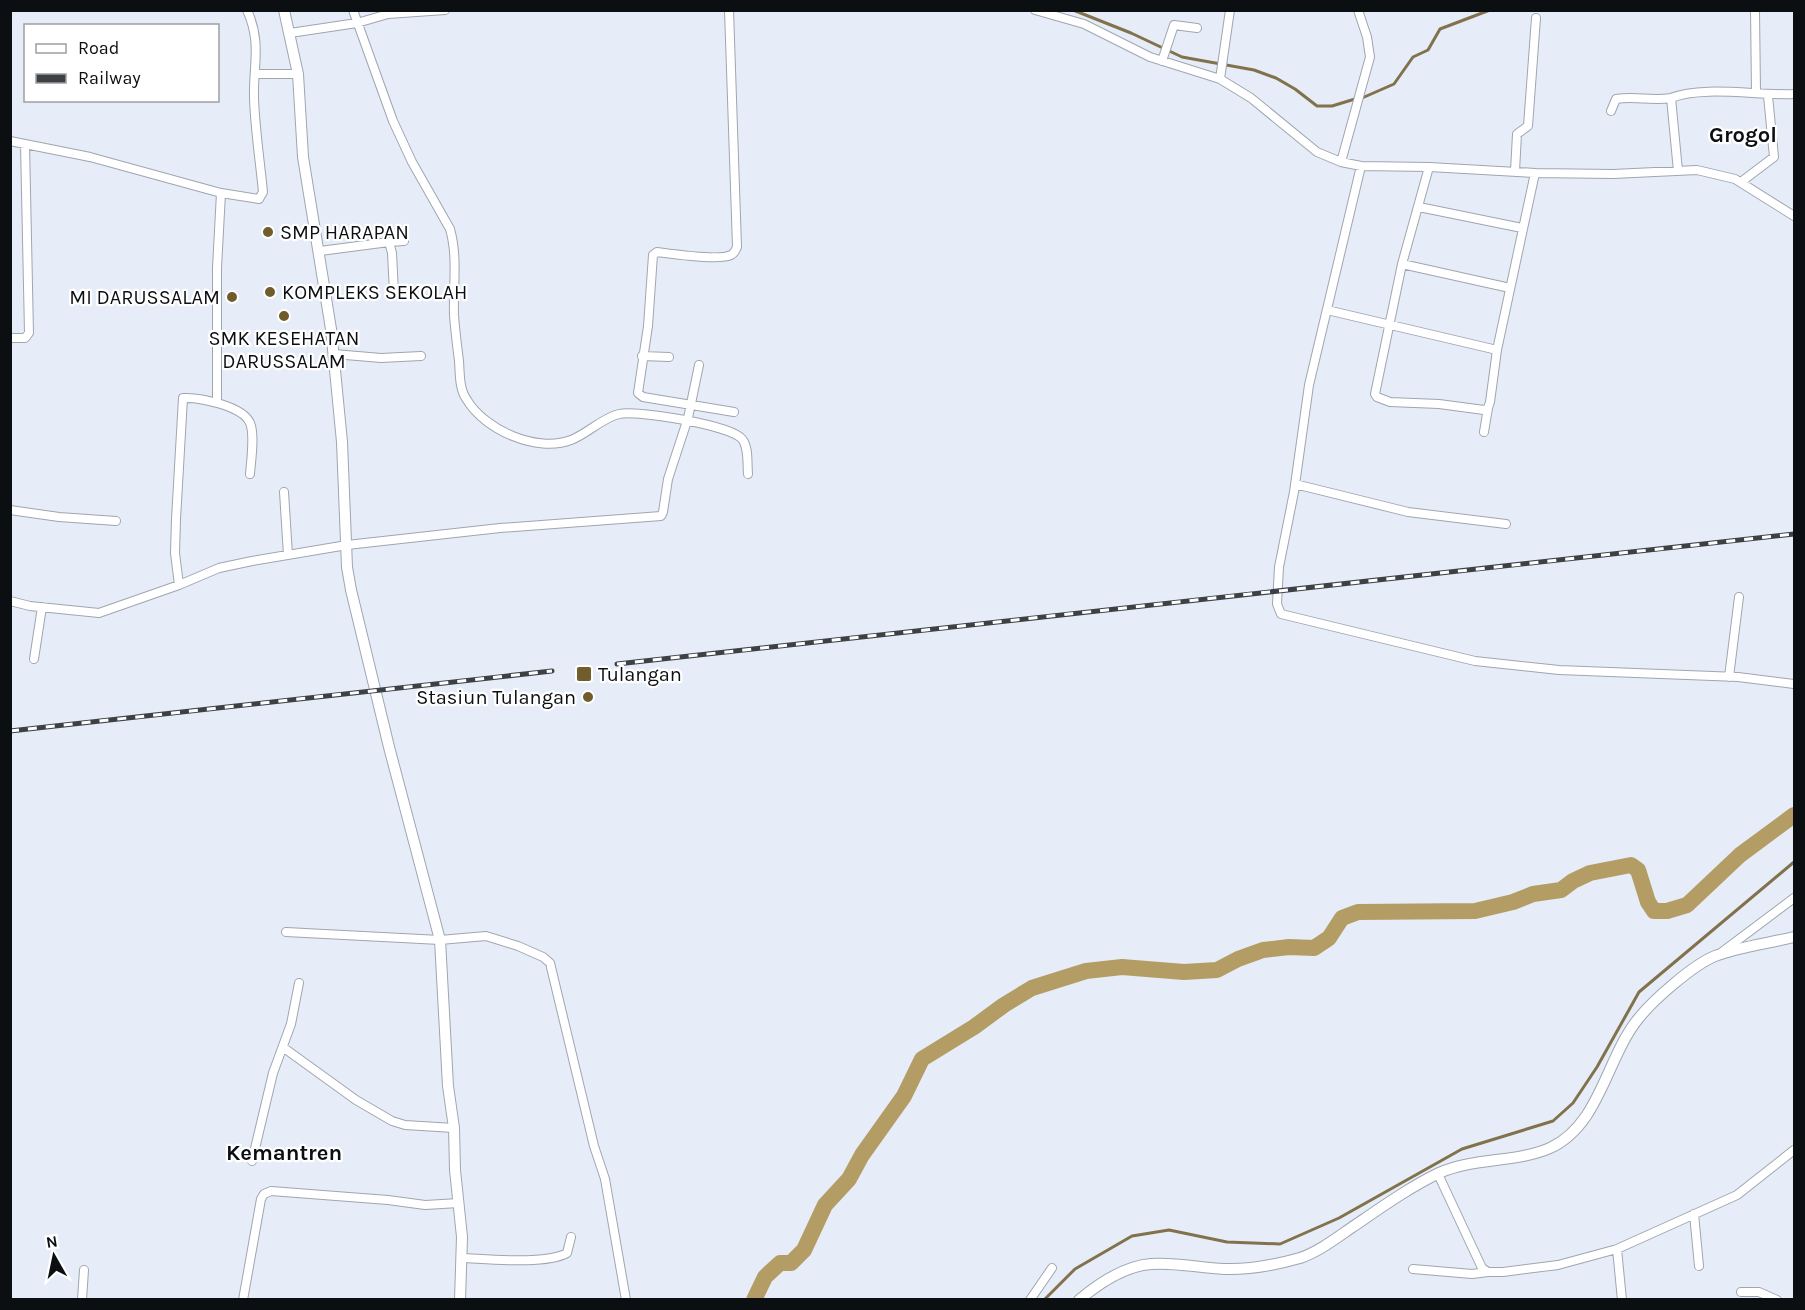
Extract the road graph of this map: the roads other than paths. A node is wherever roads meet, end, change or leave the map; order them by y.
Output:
1 (247, 10) edge
2 (284, 10) edge
3 (353, 10) edge
4 (445, 10) edge
5 (729, 10) edge
6 (1035, 10) edge
7 (1230, 10) edge
8 (1358, 10) edge
9 (1755, 10) edge
10 (1536, 18) dead end
11 (359, 22) junction
12 (1197, 28) dead end
13 (290, 33) junction
14 (1165, 53) junction
15 (255, 74) junction
16 (298, 74) junction
17 (1220, 79) junction
18 (1756, 93) junction
19 (1794, 94) edge
20 (1768, 96) junction
21 (1671, 98) junction
22 (1611, 111) dead end
23 (10, 141) edge
24 (25, 144) junction
25 (1341, 162) junction
26 (1361, 166) junction
27 (1429, 167) junction
28 (1515, 171) junction
29 (1678, 171) junction
30 (1535, 173) junction
31 (1741, 182) junction
32 (220, 193) junction
33 (1419, 207) junction
34 (1794, 216) edge
35 (1522, 228) junction
36 (404, 241) dead end
37 (389, 242) junction
38 (320, 251) junction
39 (1402, 264) junction
40 (1510, 288) junction
41 (394, 293) dead end
42 (1327, 310) junction
43 (1390, 326) junction
44 (10, 338) edge
45 (1497, 350) junction
46 (334, 354) junction
47 (421, 356) dead end
48 (642, 356) junction
49 (669, 357) dead end
50 (699, 364) dead end
51 (217, 403) junction
52 (1488, 408) junction
53 (734, 412) dead end
54 (689, 413) junction
55 (1484, 432) dead end
56 (250, 474) dead end
57 (748, 474) dead end
58 (1295, 484) junction
59 (284, 492) dead end
60 (10, 510) edge
61 (116, 521) dead end
62 (1506, 524) dead end
63 (347, 545) junction
64 (288, 555) junction
65 (178, 585) junction
66 (1739, 597) dead end
67 (10, 601) edge
68 (42, 607) junction
69 (34, 659) dead end
70 (1729, 677) junction
71 (1794, 684) edge
72 (1794, 898) edge
73 (286, 932) dead end
74 (1794, 937) edge
75 (440, 940) junction
76 (1716, 956) junction
77 (299, 983) dead end
78 (284, 1048) junction
79 (454, 1128) junction
80 (1793, 1154) edge
81 (252, 1161) dead end
82 (1438, 1174) junction
83 (459, 1203) junction
84 (1694, 1214) junction
85 (571, 1237) dead end
86 (1617, 1249) junction
87 (462, 1258) junction
88 (1699, 1266) dead end
89 (1052, 1268) dead end
90 (1413, 1269) dead end
91 (84, 1270) dead end
92 (1488, 1272) junction
93 (1740, 1292) dead end
94 (82, 1299) edge
95 (243, 1299) edge
96 (460, 1299) edge
97 (626, 1299) edge
98 (1030, 1299) edge
99 (1078, 1299) edge
100 (1622, 1299) edge
101 (1777, 1299) edge

1 - 15 street
2 - 13 street
3 - 11 street
4 - 11 street
5 - 48 street
6 - 14 street
7 - 17 street
8 - 25 street
9 - 18 street
10 - 28 street
11 - 13 street
11 - 54 street
12 - 14 street
13 - 16 street
14 - 17 street
15 - 16 street
15 - 32 street
16 - 38 street
17 - 25 street
18 - 20 street
18 - 21 street
19 - 20 street
20 - 31 street
21 - 22 street
21 - 29 street
23 - 24 street
24 - 32 street
24 - 44 street
25 - 26 street
26 - 27 street
26 - 42 street
27 - 28 street
27 - 33 street
28 - 30 street
29 - 30 street
29 - 31 street
30 - 35 street
31 - 34 street
32 - 51 street
33 - 35 street
33 - 39 street
35 - 40 street
36 - 37 street
37 - 38 street
37 - 41 street
38 - 46 street
39 - 40 street
39 - 43 street
40 - 45 street
42 - 43 street
42 - 58 street
43 - 45 street
43 - 52 street
45 - 52 street
46 - 47 street
46 - 63 street
48 - 49 street
48 - 54 street
50 - 54 street
51 - 56 street
51 - 65 street
52 - 55 street
53 - 54 street
54 - 57 street
54 - 63 street
58 - 62 street
58 - 70 street
59 - 64 street
60 - 61 street
63 - 64 street
63 - 75 street
64 - 65 street
65 - 68 street
66 - 70 street
67 - 68 street
68 - 69 street
70 - 71 street
72 - 76 street
73 - 75 street
74 - 76 street
75 - 79 street
75 - 97 street
76 - 82 street
77 - 78 street
78 - 79 street
78 - 81 street
79 - 83 street
80 - 84 street
82 - 92 street
82 - 99 street
83 - 87 street
83 - 95 street
84 - 86 street
84 - 88 street
85 - 87 street
86 - 92 street
86 - 100 street
87 - 96 street
89 - 98 street
90 - 92 street
91 - 94 street
93 - 101 street

